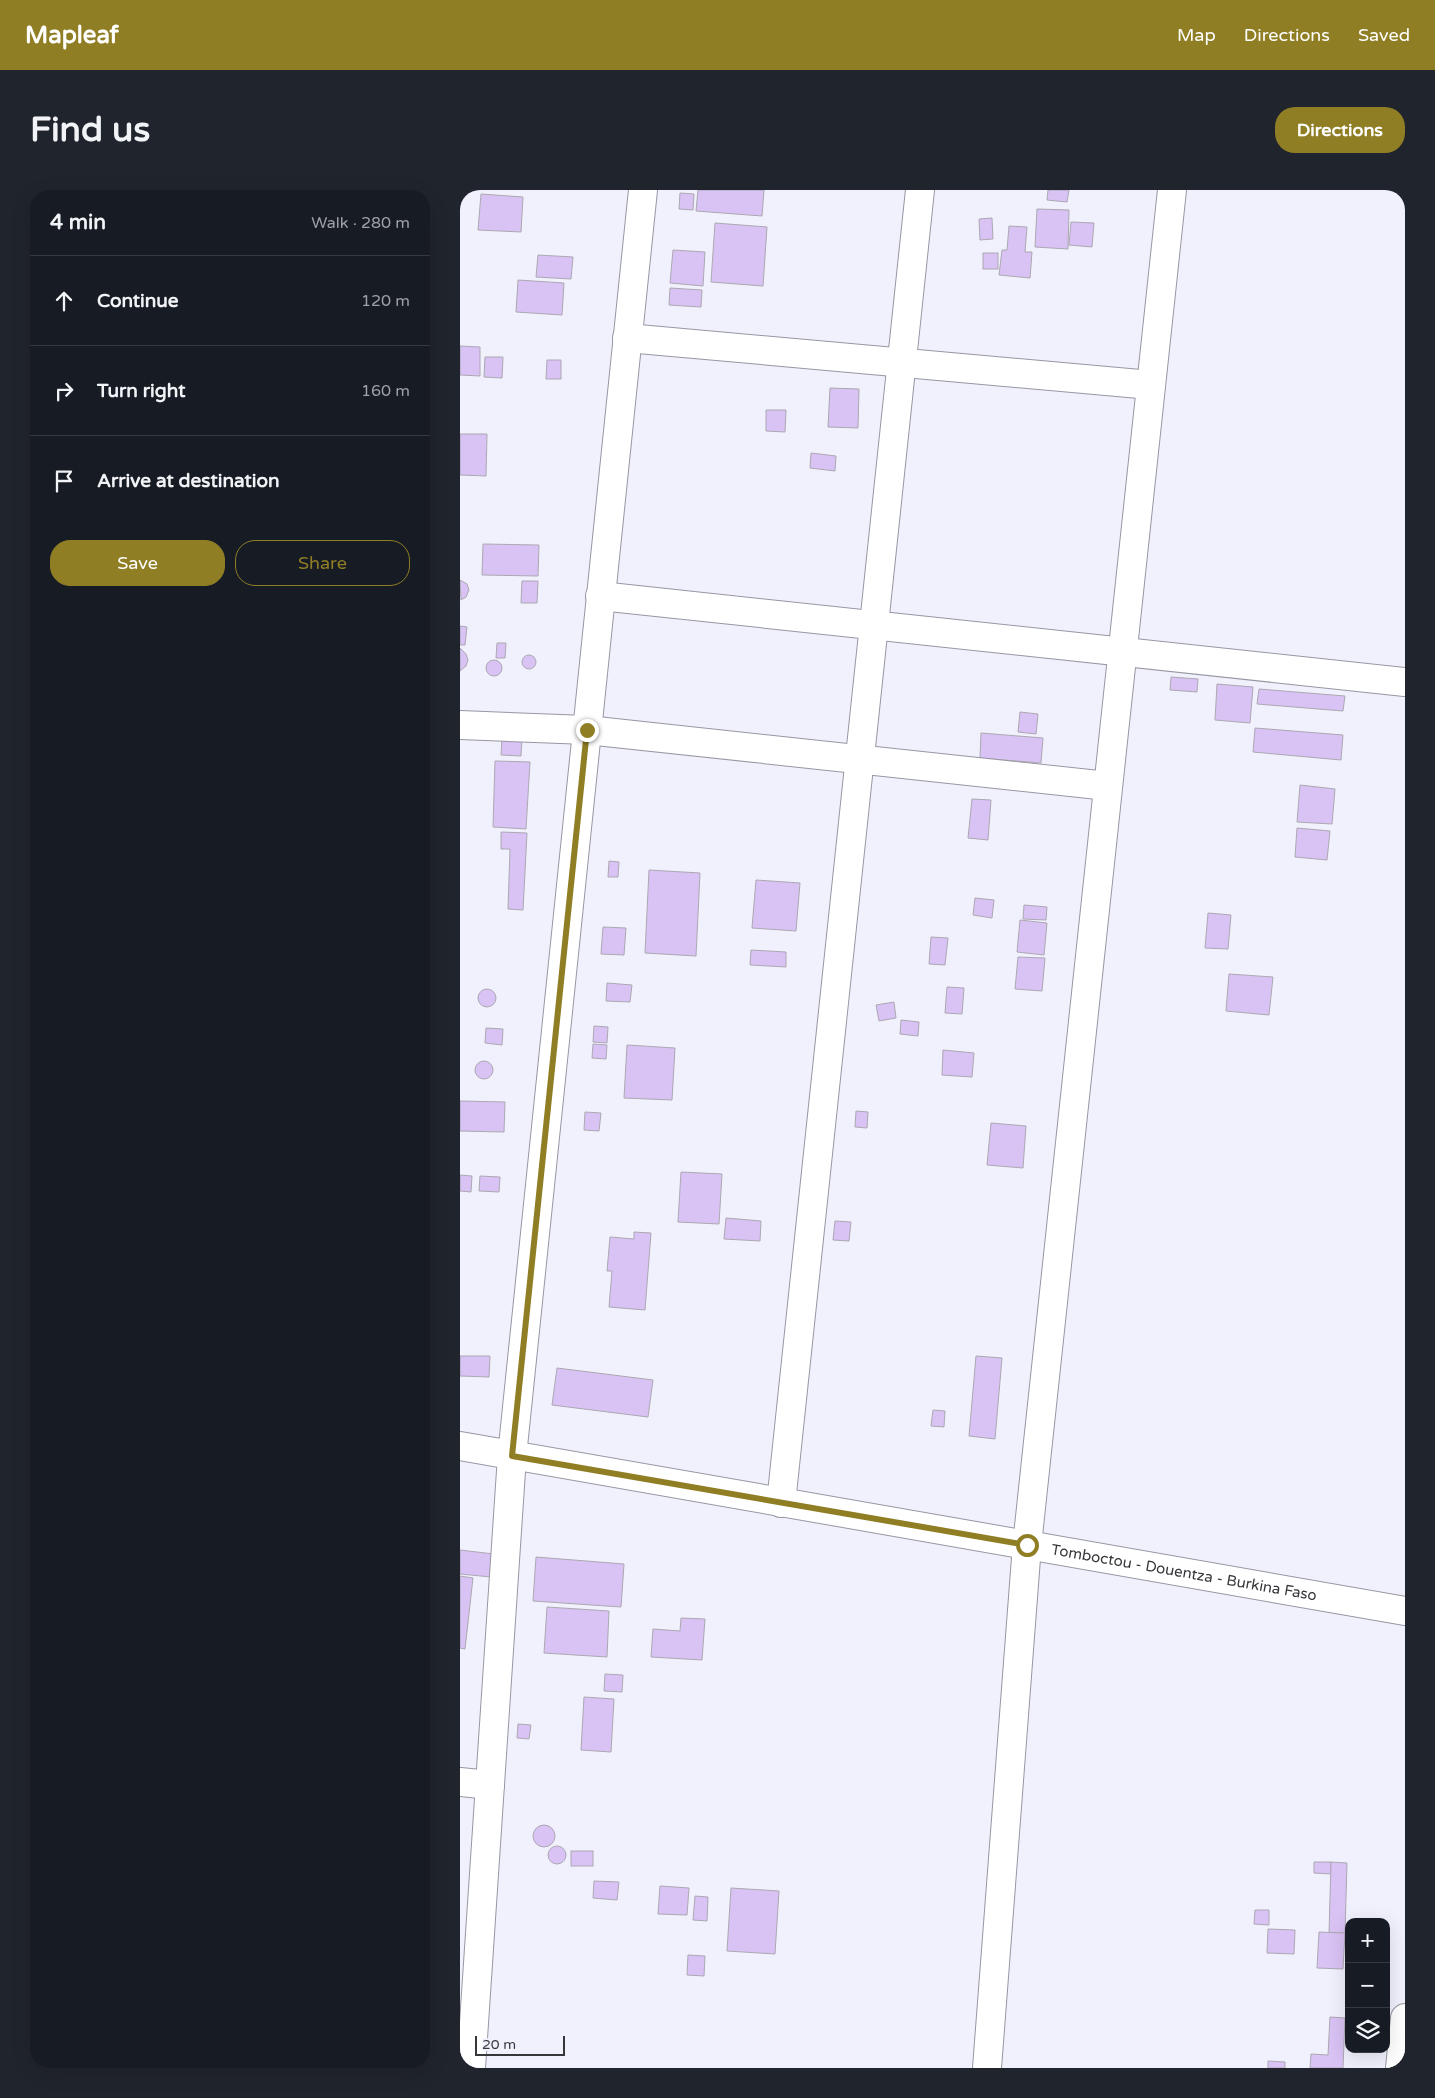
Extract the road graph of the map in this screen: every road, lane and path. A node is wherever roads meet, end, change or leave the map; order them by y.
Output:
1 (642, 190) edge
2 (920, 190) edge
3 (1172, 190) edge
4 (627, 338) junction
5 (902, 363) junction
6 (1151, 385) junction
7 (600, 596) junction
8 (874, 625) junction
9 (1123, 651) junction
10 (1405, 682) edge
11 (460, 725) edge
12 (587, 730) junction
13 (860, 760) junction
14 (1108, 786) junction
15 (460, 1446) edge
16 (512, 1456) junction
17 (781, 1503) junction
18 (1027, 1545) junction
19 (1405, 1611) edge
20 (460, 1782) edge
21 (490, 1785) junction
22 (1405, 2018) edge
23 (1405, 2025) edge
24 (467, 2064) edge
25 (988, 2068) edge
26 (1400, 2068) edge

1 - 4 street
2 - 5 street
3 - 6 street
4 - 5 street
4 - 7 street
5 - 6 street
5 - 8 street
6 - 9 street
7 - 8 street
7 - 12 street
8 - 9 street
8 - 13 street
9 - 10 street
9 - 14 street
11 - 12 street
12 - 13 street
12 - 16 street
13 - 14 street
13 - 17 street
14 - 18 street
15 - 16 street, Tomboctou - Douentza - Burkina Faso
16 - 17 street, Tomboctou - Douentza - Burkina Faso
16 - 21 street
17 - 18 street, Tomboctou - Douentza - Burkina Faso
18 - 19 street, Tomboctou - Douentza - Burkina Faso
18 - 25 street
20 - 21 street
21 - 24 street
22 - 23 street
23 - 26 street

